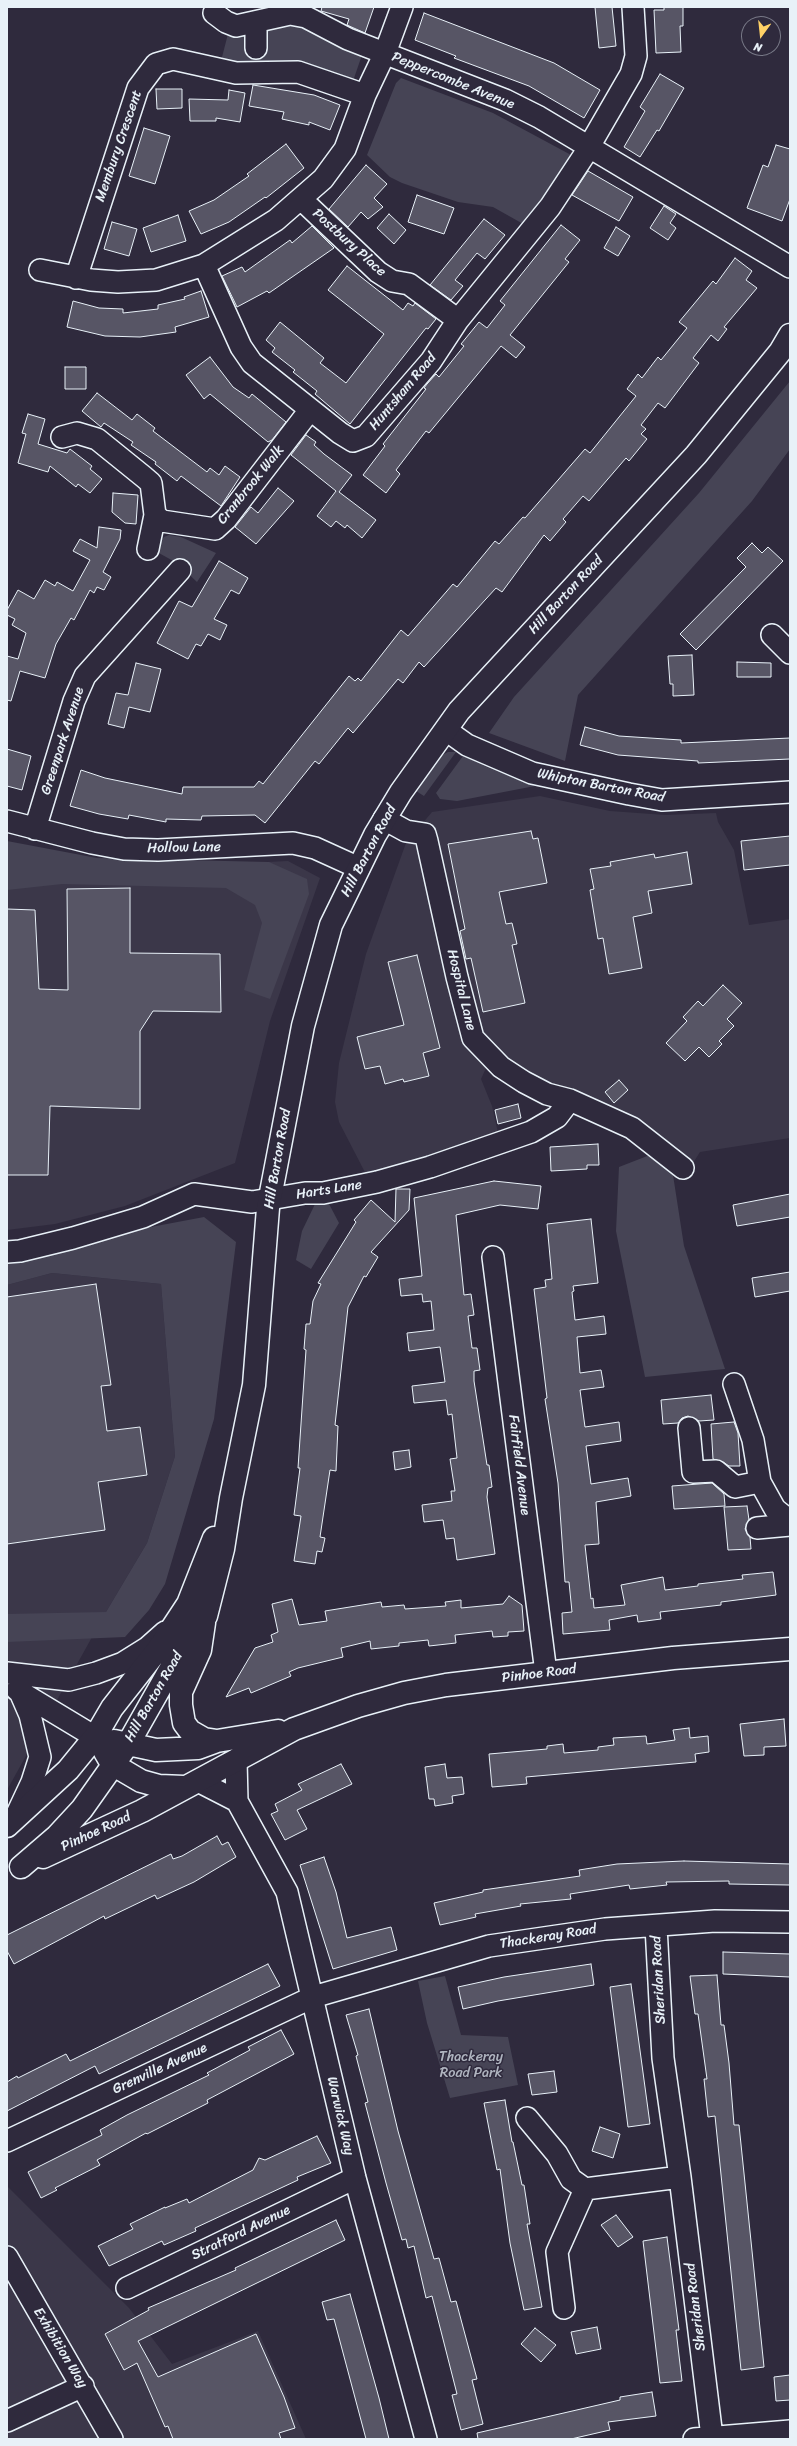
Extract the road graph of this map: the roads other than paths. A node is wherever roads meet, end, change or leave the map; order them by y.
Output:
1 (402, 7) edge
2 (633, 7) edge
3 (214, 13) dead end
4 (256, 22) junction
5 (256, 48) dead end
6 (385, 53) junction
7 (365, 94) junction
8 (589, 146) junction
9 (302, 200) junction
10 (204, 265) junction
11 (790, 266) edge
12 (40, 270) dead end
13 (76, 278) junction
14 (458, 320) junction
15 (790, 335) edge
16 (310, 410) junction
17 (62, 438) dead end
18 (155, 515) junction
19 (148, 549) dead end
20 (180, 570) dead end
21 (772, 636) dead end
22 (790, 653) edge
23 (446, 730) junction
24 (790, 792) edge
25 (384, 820) junction
26 (7, 821) edge
27 (35, 829) junction
28 (359, 868) junction
29 (570, 1100) junction
30 (683, 1168) dead end
31 (270, 1199) junction
32 (7, 1252) edge
33 (493, 1257) dead end
34 (734, 1384) dead end
35 (689, 1428) dead end
36 (760, 1482) junction
37 (231, 1498) junction
38 (790, 1521) edge
39 (790, 1525) edge
40 (757, 1528) dead end
41 (206, 1616) junction
42 (177, 1621) junction
43 (790, 1649) edge
44 (7, 1673) edge
45 (546, 1673) junction
46 (13, 1688) edge
47 (294, 1729) junction
48 (95, 1737) junction
49 (218, 1741) junction
50 (128, 1744) junction
51 (236, 1760) junction
52 (112, 1764) junction
53 (191, 1784) junction
54 (237, 1801) junction
55 (12, 1821) edge
56 (14, 1870) edge
57 (790, 1922) edge
58 (656, 1926) junction
59 (313, 1998) junction
60 (528, 2118) dead end
61 (7, 2141) edge
62 (680, 2177) junction
63 (355, 2178) junction
64 (585, 2189) junction
65 (7, 2257) edge
66 (127, 2288) dead end
67 (564, 2308) dead end
68 (83, 2386) junction
69 (7, 2421) edge
70 (790, 2431) edge
71 (703, 2438) edge
72 (112, 2439) edge
73 (426, 2439) edge

1 - 6 street
2 - 8 street, Huntsham Road
3 - 4 street
4 - 5 street
4 - 6 street
6 - 7 street, Peppercombe Avenue
6 - 8 street, Peppercombe Avenue
7 - 9 street, Peppercombe Avenue
7 - 13 street, Membury Crescent
8 - 11 street, Peppercombe Avenue
8 - 14 street, Huntsham Road
9 - 10 street, Peppercombe Avenue
9 - 14 street, Postbury Place
10 - 13 street, Peppercombe Avenue
10 - 16 street, Huntsham Road
12 - 13 street, Peppercombe Avenue
14 - 16 street, Huntsham Road
15 - 23 main road, Hill Barton Road
16 - 18 street, Cranbrook Walk
17 - 18 street
18 - 19 street
20 - 27 street, Greenpark Avenue
21 - 22 street
23 - 24 street, Whipton Barton Road
23 - 25 main road, Hill Barton Road
25 - 28 main road, Hill Barton Road
25 - 29 street, Hospital Lane
26 - 27 street, Hollow Lane
27 - 28 street, Hollow Lane
28 - 31 main road, Hill Barton Road
29 - 30 street, Hospital Lane
29 - 31 street, Harts Lane
31 - 32 street, Harts Lane
31 - 37 main road, Hill Barton Road
33 - 45 street, Fairfield Avenue
34 - 36 street
35 - 36 street
36 - 38 street
37 - 41 main road, Hill Barton Road
37 - 42 main road, Hill Barton Road
39 - 40 street
41 - 49 main road, Pinhoe Road
41 - 50 main road, Hill Barton Road
42 - 44 street
42 - 48 main road, Hill Barton Road
43 - 45 main road, Pinhoe Road
45 - 47 main road, Pinhoe Road
46 - 48 street
46 - 55 street
47 - 49 main road, Pinhoe Road
47 - 51 main road, Pinhoe Road
48 - 50 main road, Pinhoe Road
48 - 52 main road
48 - 55 main road, Hill Barton Road
49 - 50 main road, Pinhoe Road
50 - 52 main road, Hill Barton Road
51 - 53 main road, Pinhoe Road
51 - 54 street, Warwick Way
52 - 53 main road
52 - 56 main road, Hill Barton Road
53 - 54 street
53 - 56 main road, Pinhoe Road
54 - 59 street, Warwick Way
57 - 58 street, Thackeray Road
58 - 59 street, Thackeray Road
58 - 62 street, Sheridan Road
59 - 61 street, Grenville Avenue
59 - 63 street, Warwick Way
60 - 64 street
62 - 64 street
62 - 71 street, Sheridan Road
63 - 66 street, Stratford Avenue
63 - 73 street, Warwick Way
64 - 67 street
65 - 68 street, Exhibition Way
68 - 69 street
68 - 72 street, Exhibition Way
70 - 71 street

